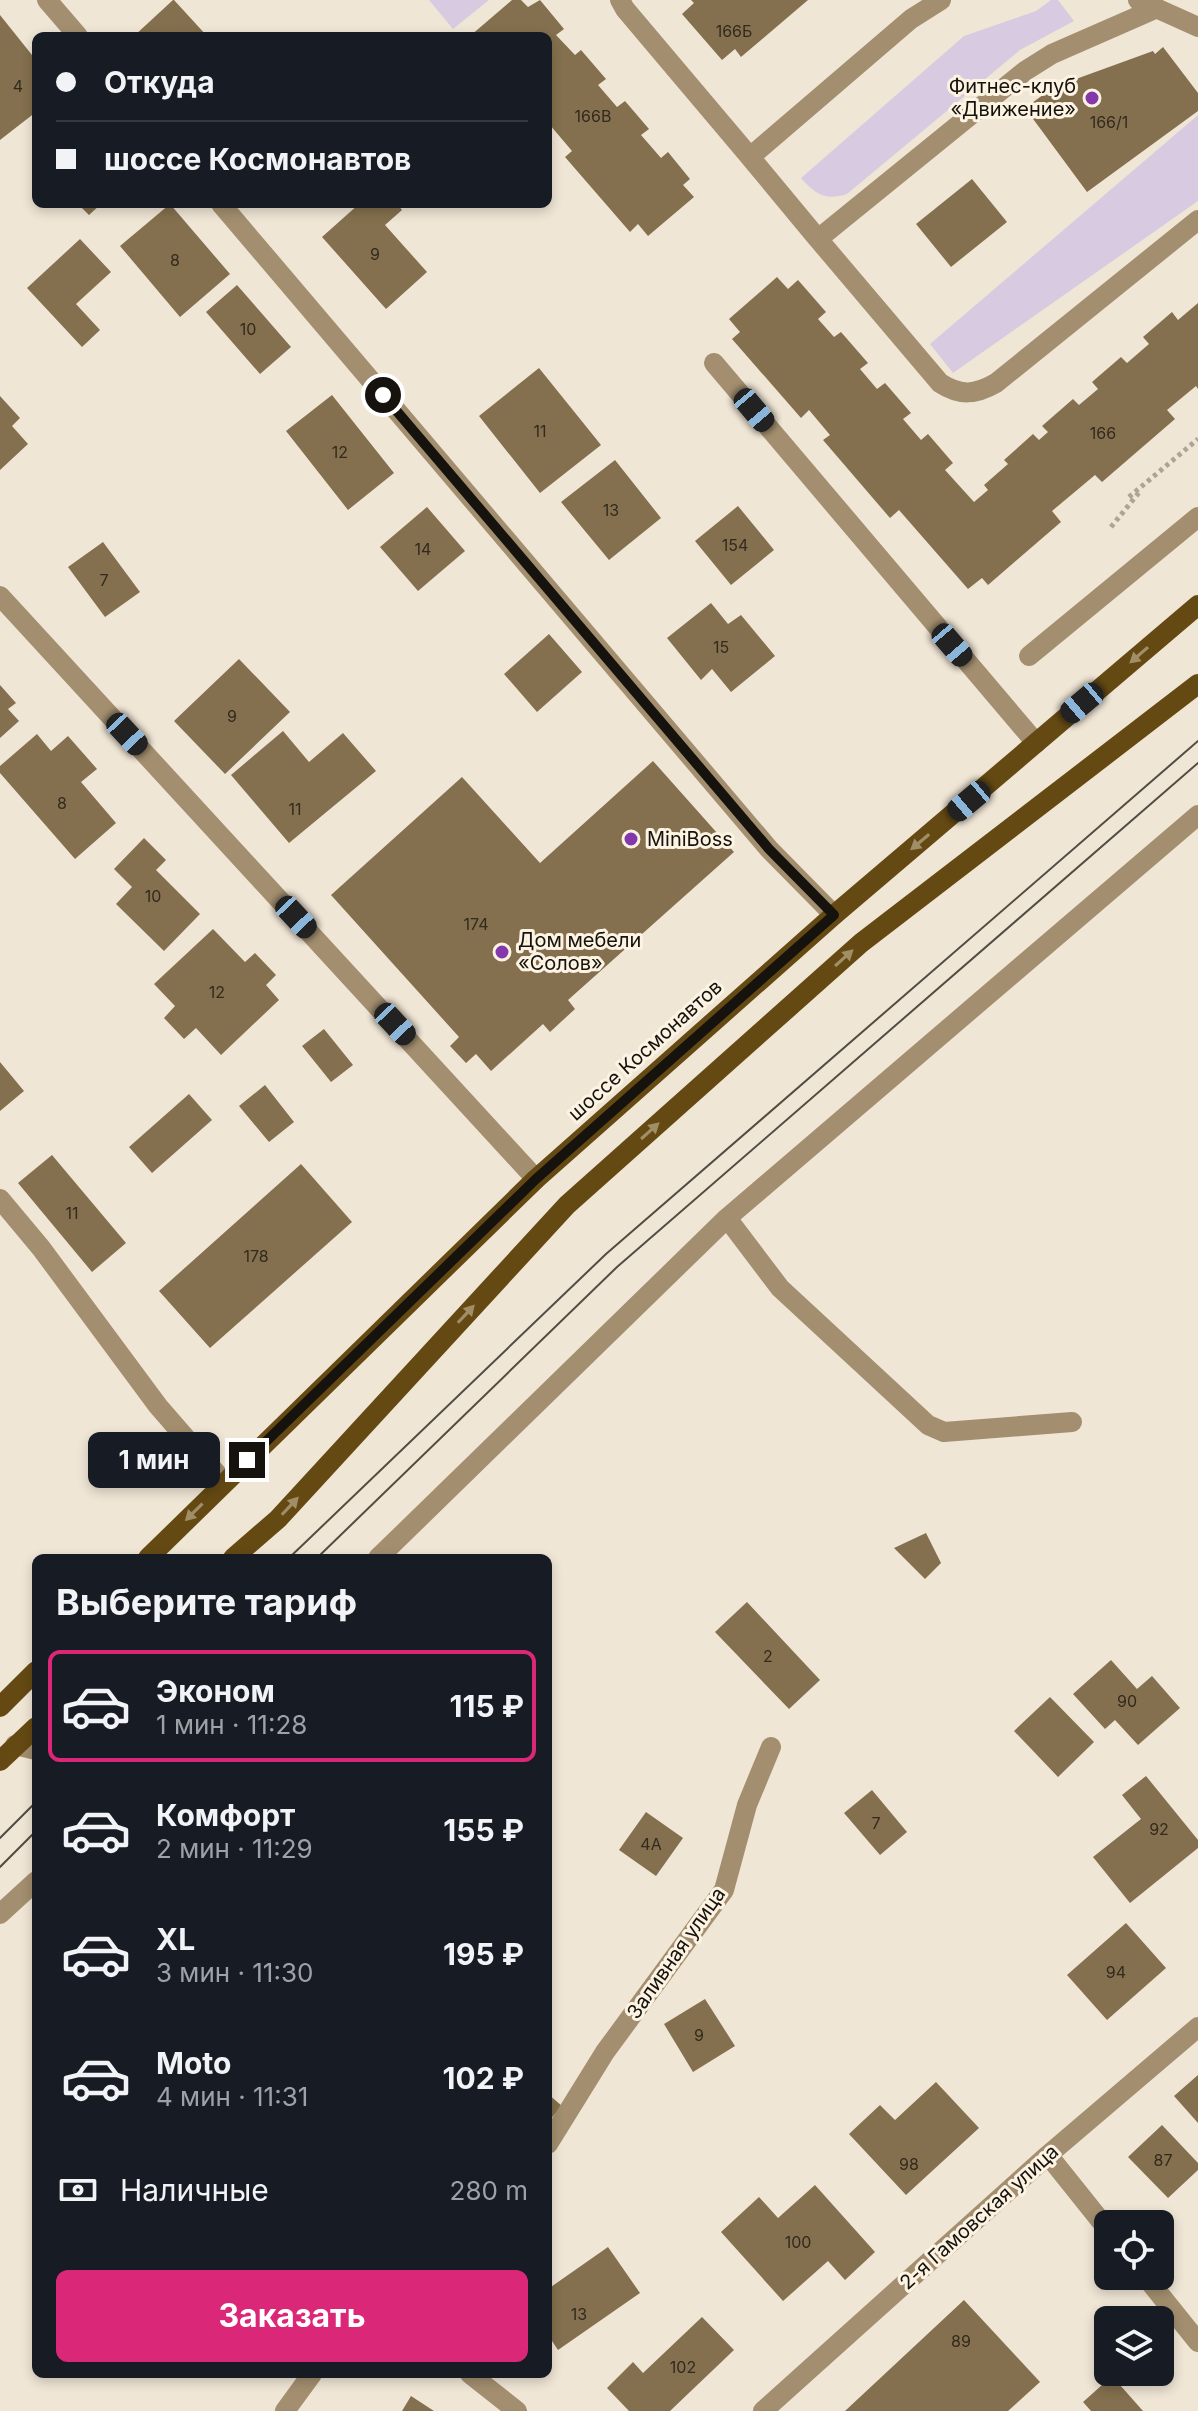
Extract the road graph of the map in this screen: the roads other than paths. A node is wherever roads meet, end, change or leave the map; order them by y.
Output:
1 (47, 0) edge
2 (620, 0) edge
3 (941, 0) edge
4 (1153, 2) edge
5 (1198, 27) edge
6 (75, 32) edge
7 (750, 157) junction
8 (224, 208) edge
9 (1198, 220) edge
10 (818, 239) junction
11 (714, 363) dead end
12 (1198, 517) edge
13 (0, 596) edge
14 (1198, 605) edge
15 (1029, 656) dead end
16 (1198, 684) edge
17 (1036, 743) junction
18 (1198, 815) edge
19 (834, 915) junction
20 (536, 1179) junction
21 (0, 1199) edge
22 (727, 1218) junction
23 (1072, 1422) dead end
24 (224, 1482) junction
25 (152, 1554) edge
26 (238, 1554) edge
27 (382, 1554) edge
28 (32, 1675) edge
29 (0, 1707) edge
30 (32, 1730) edge
31 (15, 1745) junction
32 (771, 1747) dead end
33 (32, 1749) edge
34 (0, 1761) edge
35 (32, 1885) edge
36 (0, 1914) edge
37 (1198, 2027) edge
38 (552, 2138) edge
39 (1048, 2155) junction
40 (1094, 2212) edge
41 (1156, 2290) edge
42 (1198, 2342) edge
43 (309, 2378) edge
44 (475, 2378) edge
45 (285, 2411) edge
46 (517, 2411) edge
47 (763, 2411) edge

1 - 6 street
2 - 7 street
3 - 7 street
4 - 5 street
4 - 10 street
7 - 10 street
8 - 19 street
9 - 10 street
11 - 17 street
12 - 15 street
13 - 20 street
14 -> 17 main road, шоссе Космонавтов
26 -> 16 main road
17 -> 19 main road, шоссе Космонавтов
18 - 22 street
19 - 20 main road, шоссе Космонавтов
20 - 24 main road, шоссе Космонавтов
21 - 24 street
22 - 23 street
22 - 27 street
24 -> 25 main road, шоссе Космонавтов
28 - 29 main road
30 - 31 main road
31 - 33 street
31 - 34 main road
32 - 38 street, Заливная улица
35 - 36 street
37 - 39 street, 2-я Гамовская улица
39 - 40 street
39 - 47 street, 2-я Гамовская улица
41 - 42 street
43 - 45 street
44 - 46 street

